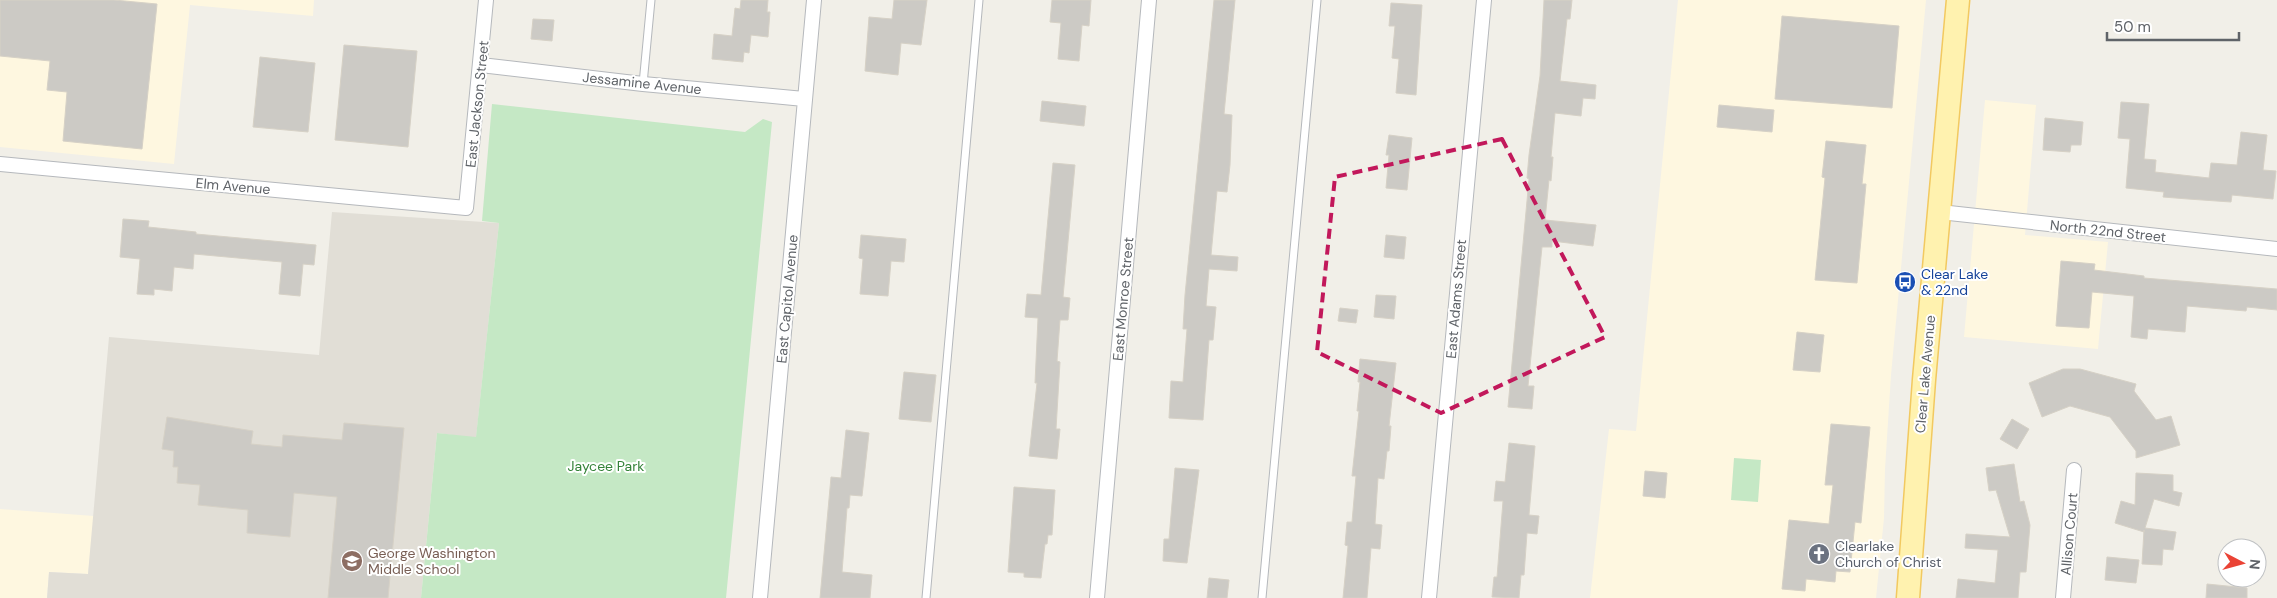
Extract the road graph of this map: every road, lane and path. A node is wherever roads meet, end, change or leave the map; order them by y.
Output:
1 (486, 0) edge
2 (651, 0) edge
3 (814, 0) edge
4 (979, 0) edge
5 (1149, 0) edge
6 (1317, 0) edge
7 (1484, 0) edge
8 (1958, 0) edge
9 (480, 65) junction
10 (643, 84) junction
11 (804, 99) junction
12 (0, 164) edge
13 (466, 208) joint
14 (1940, 212) junction
15 (2277, 249) edge
16 (2074, 470) dead end
17 (760, 598) edge
18 (926, 598) edge
19 (1097, 598) edge
20 (1262, 598) edge
21 (1429, 598) edge
22 (1908, 598) edge
23 (2063, 598) edge

1 - 9 street, East Jackson Street
2 - 10 lane
3 - 11 street, East Capitol Avenue
4 - 18 lane
5 - 19 street, East Monroe Street
6 - 20 lane
7 - 21 street, East Adams Street
8 - 14 main road, Clear Lake Avenue
9 - 10 street, Jessamine Avenue
9 - 13 street, East Jackson Street
10 - 11 street, Jessamine Avenue
11 - 17 street, East Capitol Avenue
12 - 13 street, Elm Avenue
14 - 15 street, North 22nd Street
14 - 22 main road, Clear Lake Avenue
16 - 23 street, Allison Court

